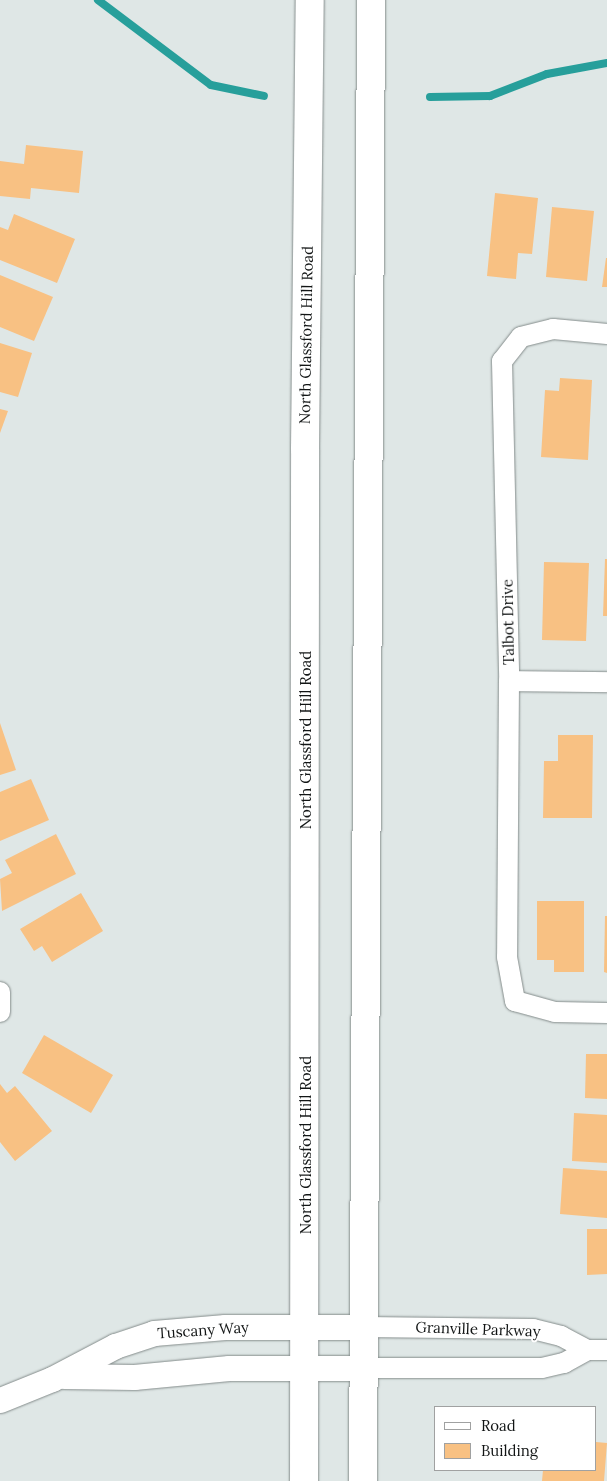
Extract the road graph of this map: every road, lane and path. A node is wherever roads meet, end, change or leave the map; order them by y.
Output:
1 (310, 0) edge
2 (371, 0) edge
3 (607, 334) edge
4 (509, 681) junction
5 (607, 682) edge
6 (607, 1013) edge
7 (305, 1326) junction
8 (364, 1327) junction
9 (587, 1350) junction
10 (607, 1350) edge
11 (305, 1368) junction
12 (364, 1368) junction
13 (52, 1379) junction
14 (0, 1400) edge
15 (304, 1481) edge
16 (363, 1481) edge

1 - 7 main road, North Glassford Hill Road
2 - 8 main road
3 - 4 street, Talbot Drive
4 - 5 street
4 - 6 street, Talbot Drive
7 - 8 street, Tuscany Way
7 - 11 main road, North Glassford Hill Road
7 - 13 street, Tuscany Way
8 - 9 street, Granville Parkway
8 - 12 main road
9 - 10 street, Granville Parkway
9 - 12 street, Granville Parkway
11 - 12 street, Tuscany Way
11 - 13 street, Tuscany Way
11 - 15 main road, North Glassford Hill Road
12 - 16 main road
13 - 14 street, Tuscany Way

